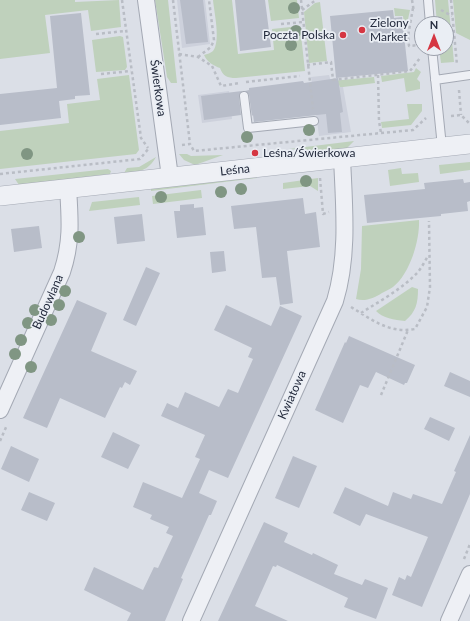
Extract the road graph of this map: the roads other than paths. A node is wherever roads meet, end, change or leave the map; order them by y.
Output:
1 (146, 0) edge
2 (428, 0) edge
3 (429, 16) edge
4 (433, 56) edge
5 (470, 75) edge
6 (435, 80) junction
7 (244, 96) dead end
8 (314, 121) road end
9 (470, 144) edge
10 (442, 146) junction
11 (342, 158) junction
12 (170, 177) junction
13 (68, 188) junction
14 (0, 196) edge
15 (0, 410) edge
16 (470, 574) edge
17 (191, 621) edge
18 (449, 621) edge

1 - 12 street, Świerkowa
2 - 3 lane
4 - 6 lane
5 - 6 lane
6 - 10 lane
7 - 8 lane
9 - 10 street, Leśna
10 - 11 street, Leśna
11 - 12 street, Leśna
11 - 17 street, Kwiatowa
12 - 13 street, Leśna
13 - 14 street, Leśna
13 - 15 street, Budowlana
16 - 18 street

